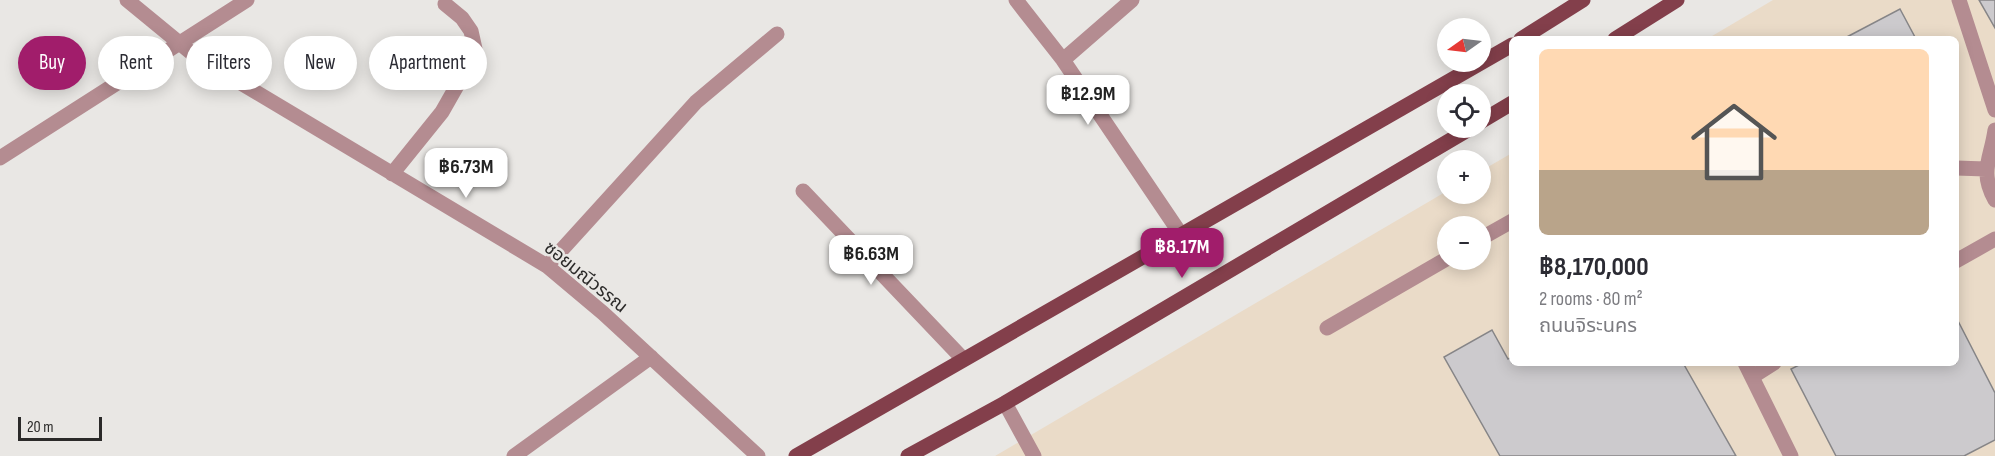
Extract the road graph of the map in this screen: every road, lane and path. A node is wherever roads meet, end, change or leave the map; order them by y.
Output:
1 (128, 0) edge
2 (248, 0) edge
3 (1016, 0) edge
4 (1132, 0) edge
5 (1583, 0) edge
6 (1677, 0) edge
7 (1959, 0) edge
8 (445, 4) dead end
9 (777, 34) dead end
10 (1526, 36) edge
11 (1620, 36) edge
12 (180, 44) junction
13 (1509, 47) edge
14 (1063, 60) junction
15 (1509, 105) edge
16 (1995, 111) edge
17 (1491, 115) edge
18 (1995, 130) edge
19 (1454, 138) edge
20 (0, 158) edge
21 (1959, 168) edge
22 (1986, 169) junction
23 (392, 174) junction
24 (803, 191) dead end
25 (1995, 200) edge
26 (1509, 223) edge
27 (1491, 233) edge
28 (1182, 236) junction
29 (1995, 239) edge
30 (1959, 259) edge
31 (1437, 264) edge
32 (547, 266) junction
33 (1327, 328) dead end
34 (651, 357) junction
35 (963, 358) junction
36 (1763, 366) edge
37 (1748, 370) edge
38 (1005, 403) junction
39 (514, 456) edge
40 (758, 456) edge
41 (796, 456) edge
42 (908, 456) edge
43 (1034, 456) edge
44 (1791, 456) edge

1 - 12 street, ซอยมณีวรรณ
2 - 12 street
3 - 14 street
4 - 14 street
5 - 10 main road
6 - 11 main road
7 - 16 street
8 - 23 street
9 - 32 street
12 - 20 street
12 - 23 street, ซอยมณีวรรณ
13 - 28 main road
14 - 28 street
15 - 17 main road
18 - 22 street
19 - 38 main road
21 - 22 street
22 - 25 street
23 - 32 street, ซอยมณีวรรณ
24 - 35 street
26 - 27 street
28 - 35 main road
29 - 30 street
31 - 33 street
32 - 34 street, ซอยมณีวรรณ
34 - 39 street
34 - 40 street, ซอยมณีวรรณ
35 - 41 main road
36 - 37 street
37 - 44 street
38 - 42 main road
38 - 43 street

